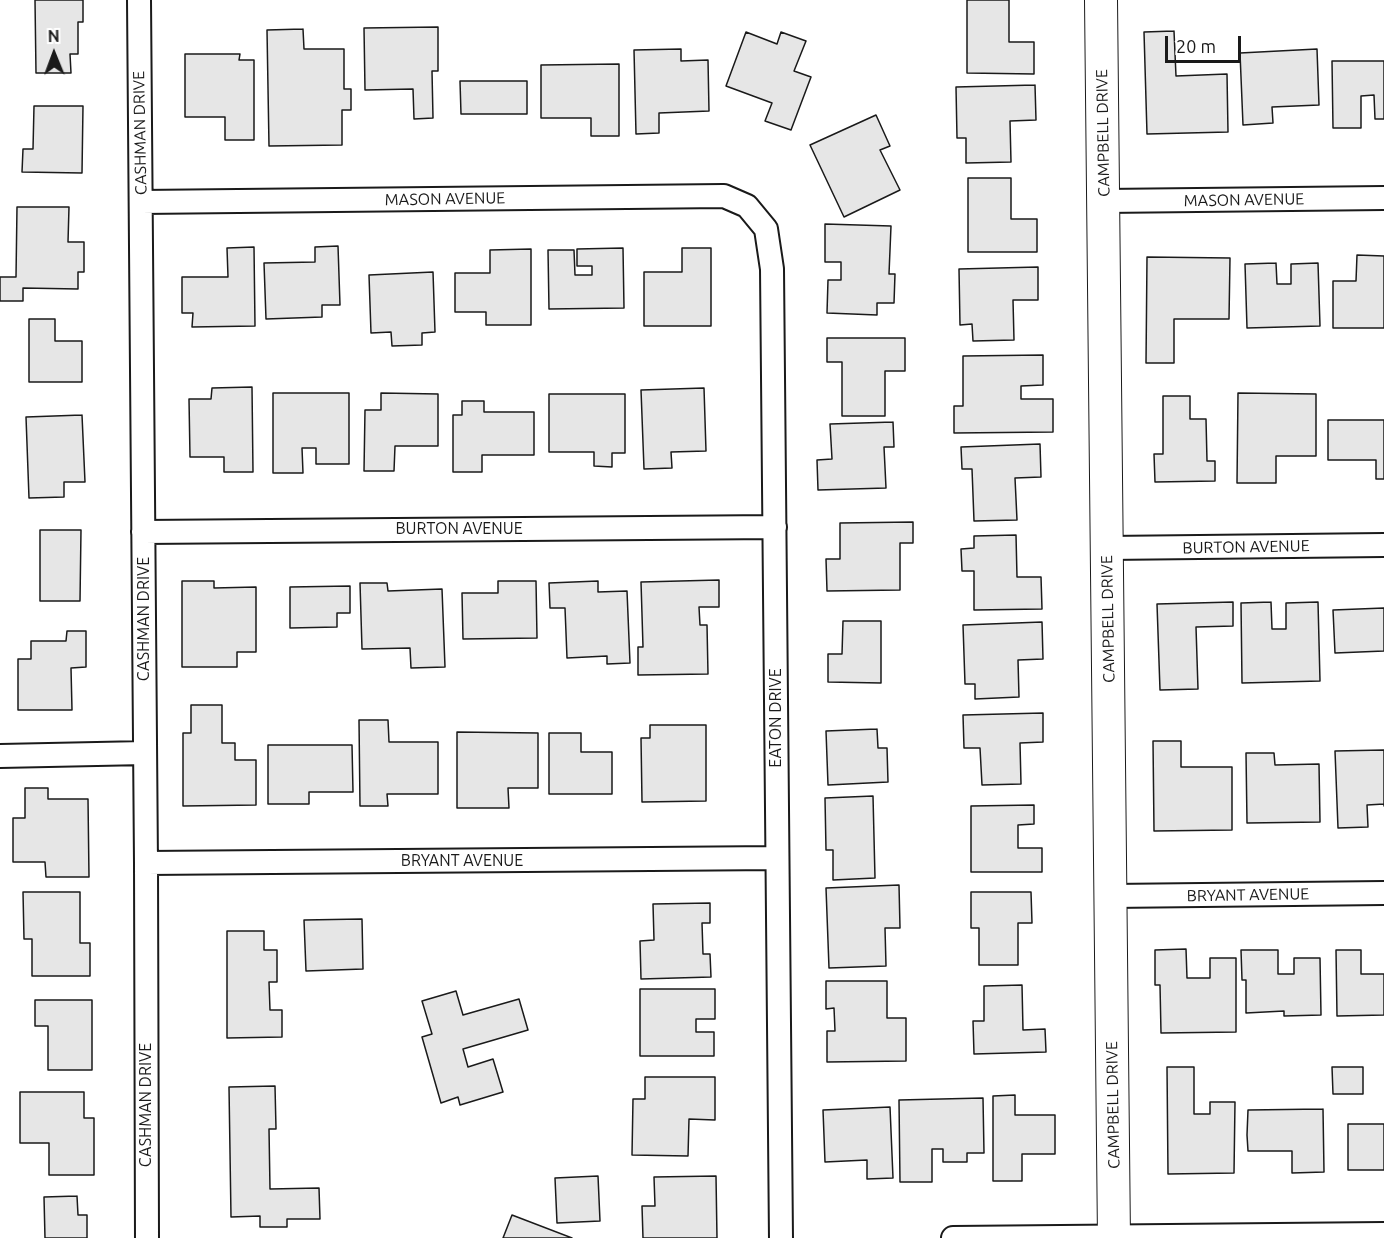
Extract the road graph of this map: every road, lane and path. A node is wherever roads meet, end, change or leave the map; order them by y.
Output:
1 (139, 0) edge
2 (1101, 0) edge
3 (1384, 198) edge
4 (1104, 201) junction
5 (141, 202) junction
6 (747, 206) joint
7 (775, 527) junction
8 (143, 532) junction
9 (1384, 545) edge
10 (1107, 549) junction
11 (145, 753) junction
12 (0, 756) edge
13 (777, 858) junction
14 (146, 863) junction
15 (1384, 893) edge
16 (1111, 896) junction
17 (1384, 1234) edge
18 (1114, 1237) edge
19 (147, 1238) edge
20 (781, 1238) edge
21 (953, 1238) edge

1 - 5 street, CASHMAN DRIVE
2 - 4 street, CAMPBELL DRIVE
3 - 4 street, MASON AVENUE
4 - 10 street, CAMPBELL DRIVE
5 - 6 street, MASON AVENUE
5 - 8 street, CASHMAN DRIVE
6 - 7 street, EATON DRIVE
7 - 8 street, BURTON AVENUE
7 - 13 street, EATON DRIVE
8 - 11 street, CASHMAN DRIVE
9 - 10 street, BURTON AVENUE
10 - 16 street, CAMPBELL DRIVE
11 - 12 street
11 - 14 street, CASHMAN DRIVE
13 - 14 street, BRYANT AVENUE
13 - 20 street, EATON DRIVE
14 - 19 street, CASHMAN DRIVE
15 - 16 street, BRYANT AVENUE
16 - 18 street, CAMPBELL DRIVE
17 - 18 street
18 - 21 street

